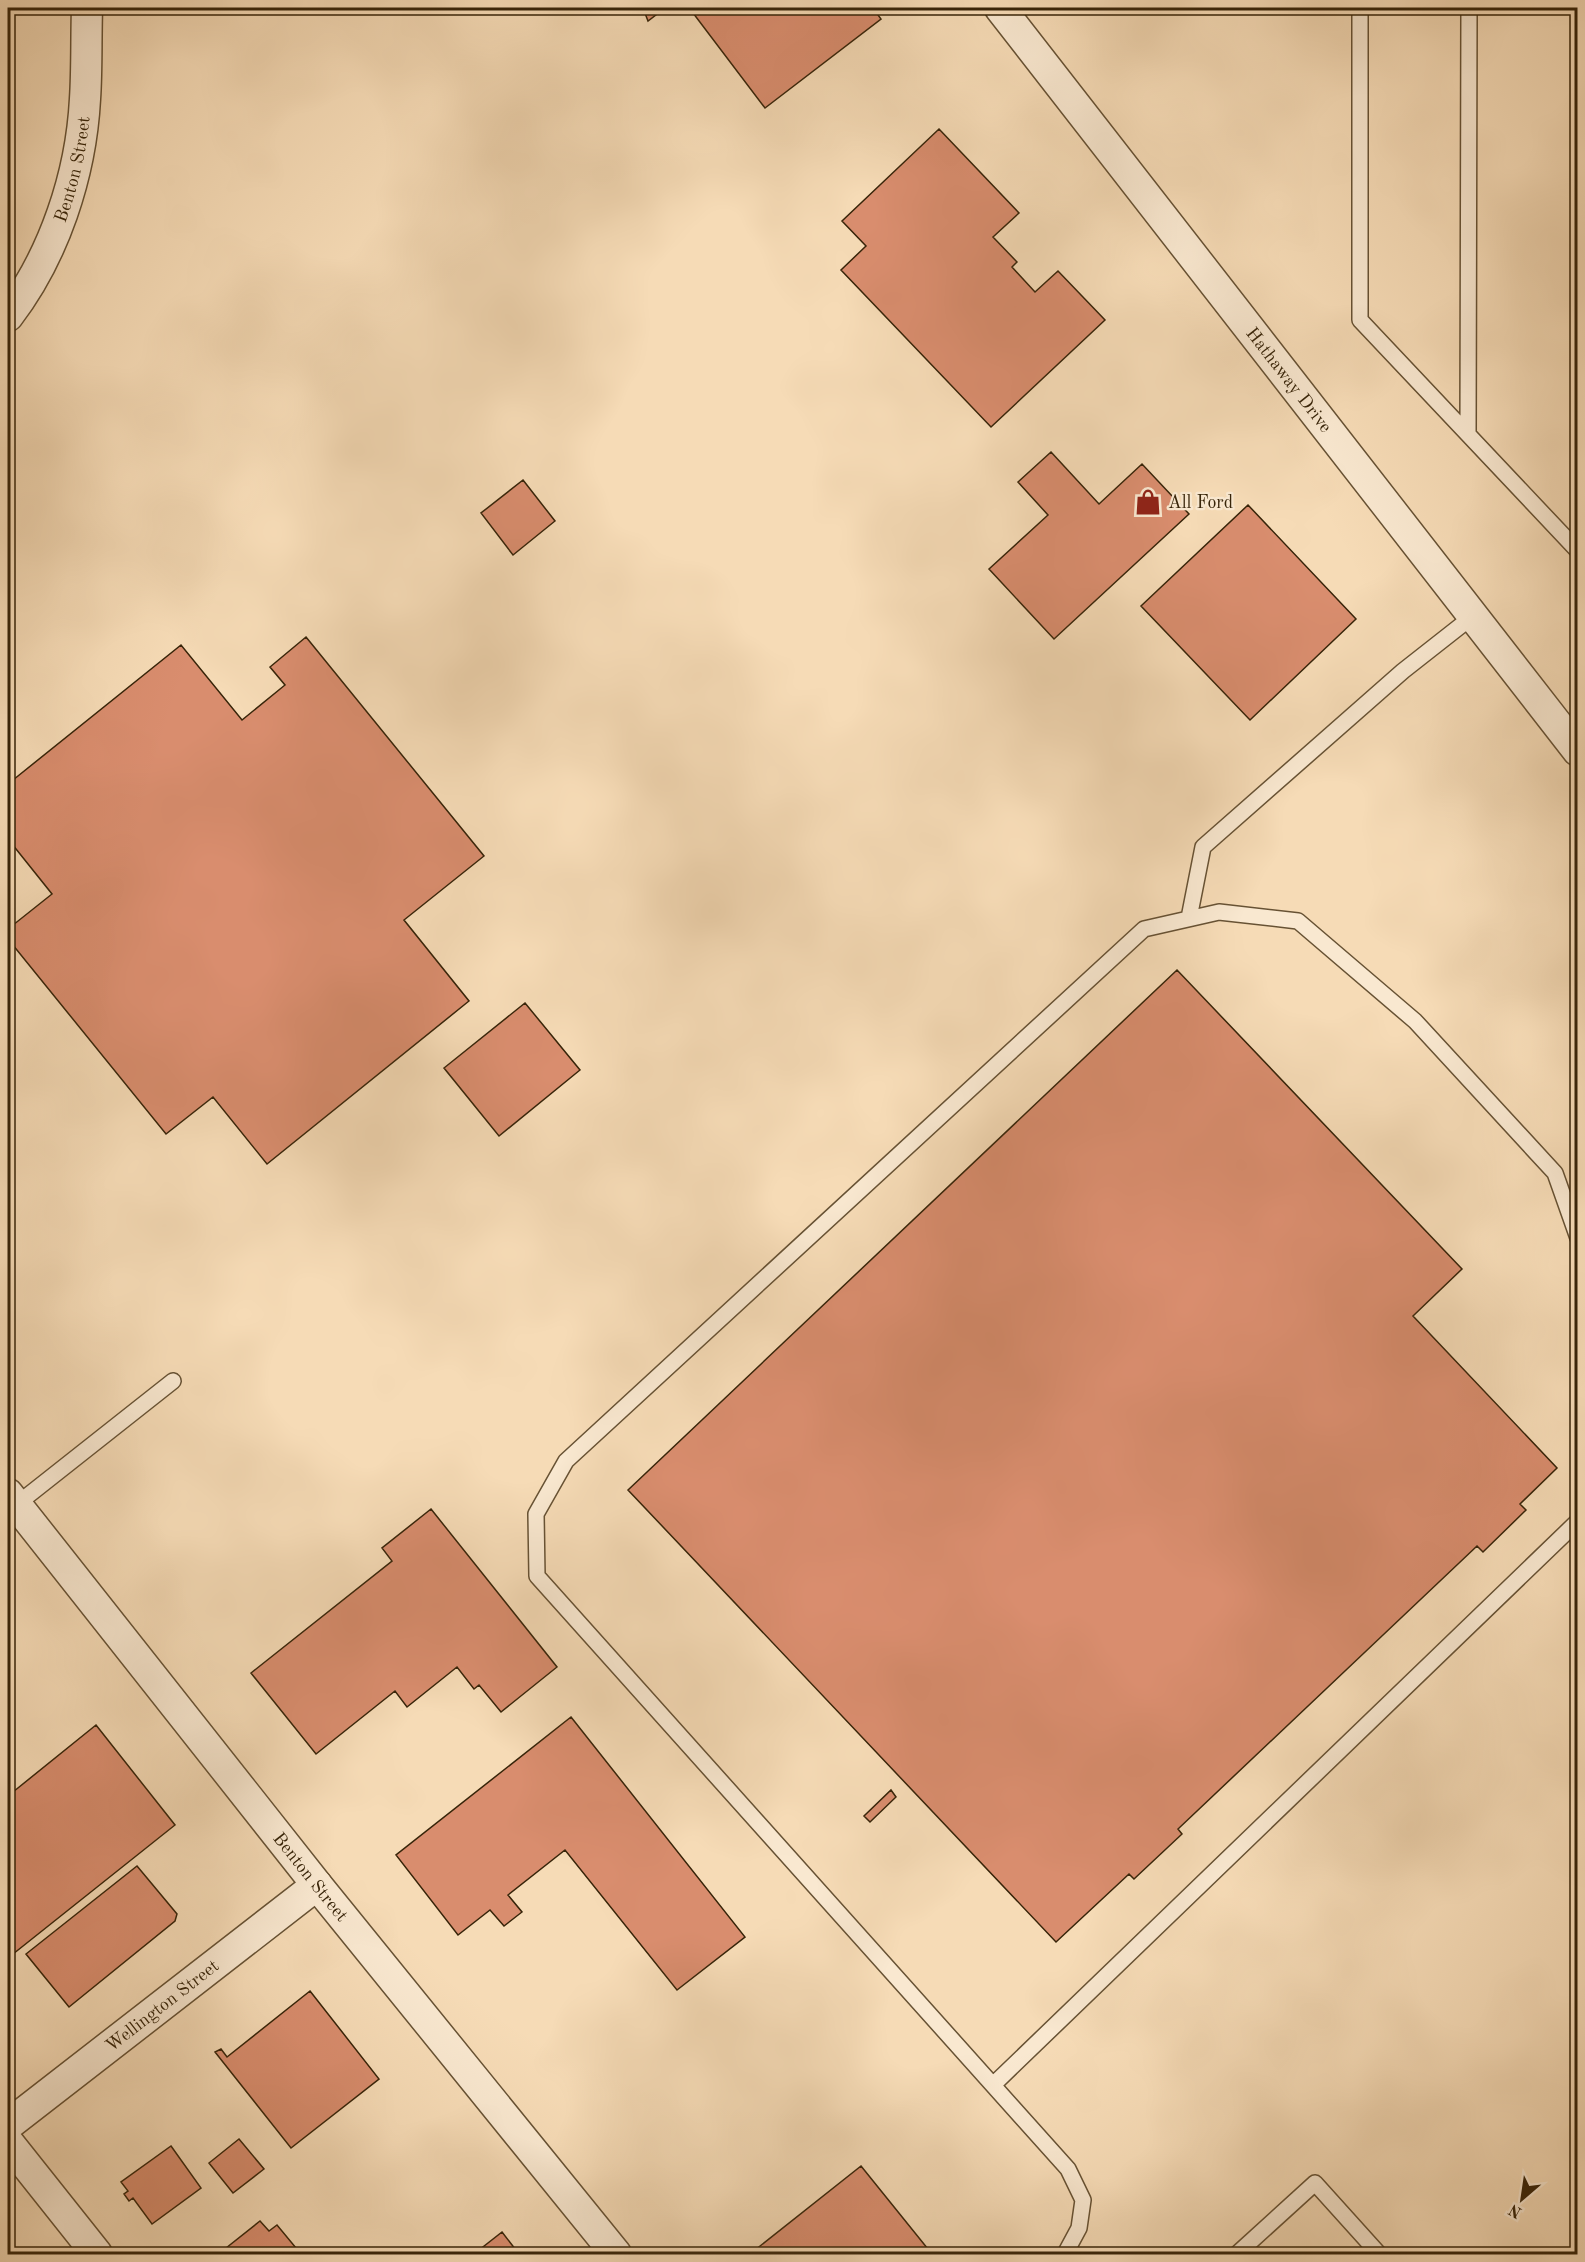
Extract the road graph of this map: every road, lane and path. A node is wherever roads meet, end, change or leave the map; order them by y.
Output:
1 (87, 8) edge
2 (1000, 8) edge
3 (1360, 8) edge
4 (1469, 8) edge
5 (8, 316) edge
6 (1468, 434) junction
7 (1578, 551) edge
8 (1473, 616) junction
9 (1578, 751) edge
10 (1189, 918) junction
11 (1578, 1238) edge
12 (173, 1380) dead end
13 (12, 1500) edge
14 (1578, 1521) edge
15 (317, 1885) junction
16 (993, 2085) junction
17 (8, 2125) edge
18 (8, 2142) edge
19 (97, 2254) edge
20 (616, 2254) edge
21 (1065, 2254) edge
22 (1237, 2254) edge
23 (1379, 2254) edge

1 - 5 street, Benton Street
2 - 8 street, Hathaway Drive
3 - 6 lane
4 - 6 lane
6 - 7 lane
8 - 9 street, Hathaway Drive
8 - 10 lane
10 - 11 lane
10 - 16 lane
12 - 13 lane
13 - 15 street, Benton Street
14 - 16 lane
15 - 17 street, Wellington Street
15 - 20 street, Benton Street
16 - 21 lane
18 - 19 street
22 - 23 lane

